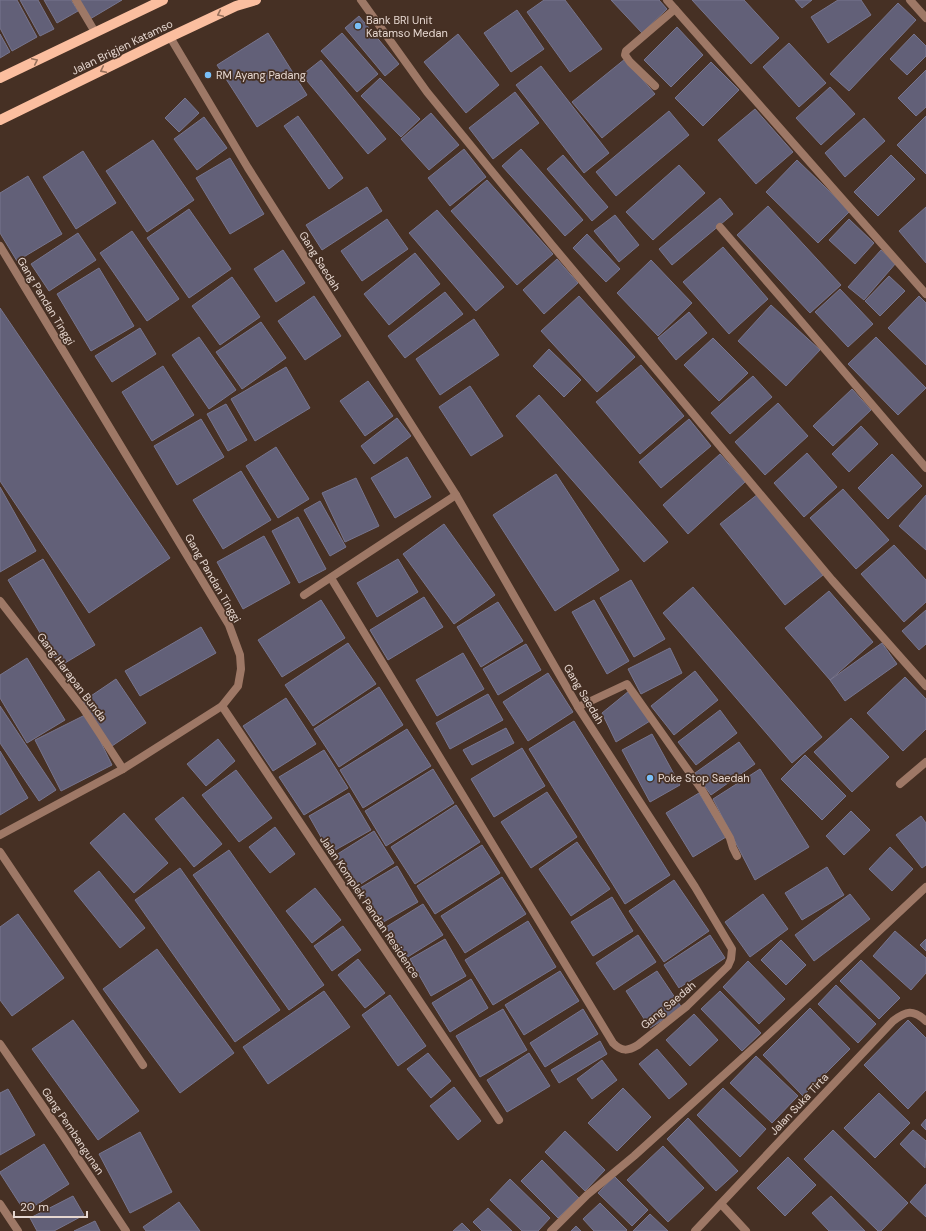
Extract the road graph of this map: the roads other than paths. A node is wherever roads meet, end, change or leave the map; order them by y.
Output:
1 (76, 0) edge
2 (163, 0) edge
3 (256, 0) edge
4 (361, 0) edge
5 (667, 0) edge
6 (910, 0) edge
7 (675, 9) junction
8 (926, 18) edge
9 (95, 32) junction
10 (170, 36) junction
11 (0, 78) edge
12 (655, 86) dead end
13 (0, 120) edge
14 (720, 227) dead end
15 (0, 246) edge
16 (926, 294) edge
17 (926, 468) edge
18 (456, 495) junction
19 (331, 578) junction
20 (304, 595) dead end
21 (0, 601) edge
22 (926, 686) edge
23 (222, 706) junction
24 (578, 707) junction
25 (926, 762) edge
26 (123, 769) junction
27 (900, 784) dead end
28 (0, 835) edge
29 (0, 852) edge
30 (738, 856) dead end
31 (926, 887) edge
32 (926, 1021) edge
33 (0, 1044) edge
34 (143, 1065) dead end
35 (499, 1120) dead end
36 (0, 1204) edge
37 (721, 1204) junction
38 (18, 1231) edge
39 (126, 1231) edge
40 (551, 1231) edge
41 (695, 1231) edge
42 (746, 1231) edge

1 - 9 street
2 - 9 main road
3 -> 10 main road, Jalan Brigjen Katamso
4 - 22 street
5 - 7 street
6 - 8 street
7 - 12 street
7 - 16 street
11 -> 9 main road
10 -> 13 main road, Jalan Brigjen Katamso
10 - 18 street, Gang Saedah
14 - 17 street
15 - 23 street, Gang Pandan Tinggi
18 - 19 street
18 - 24 street, Gang Saedah
19 - 20 street
19 - 24 street, Gang Saedah
21 - 26 street, Gang Harapan Bunda
23 - 26 street, Gang Pandan Tinggi
23 - 35 street, Jalan Komplek Pandan Residence
24 - 30 street
25 - 27 street
26 - 28 street, Gang Pandan Tinggi
29 - 34 street
31 - 40 street
32 - 37 street, Jalan Suka Tirta
33 - 39 street, Gang Pembangunan
36 - 38 street
37 - 41 street, Jalan Suka Tirta
37 - 42 street

